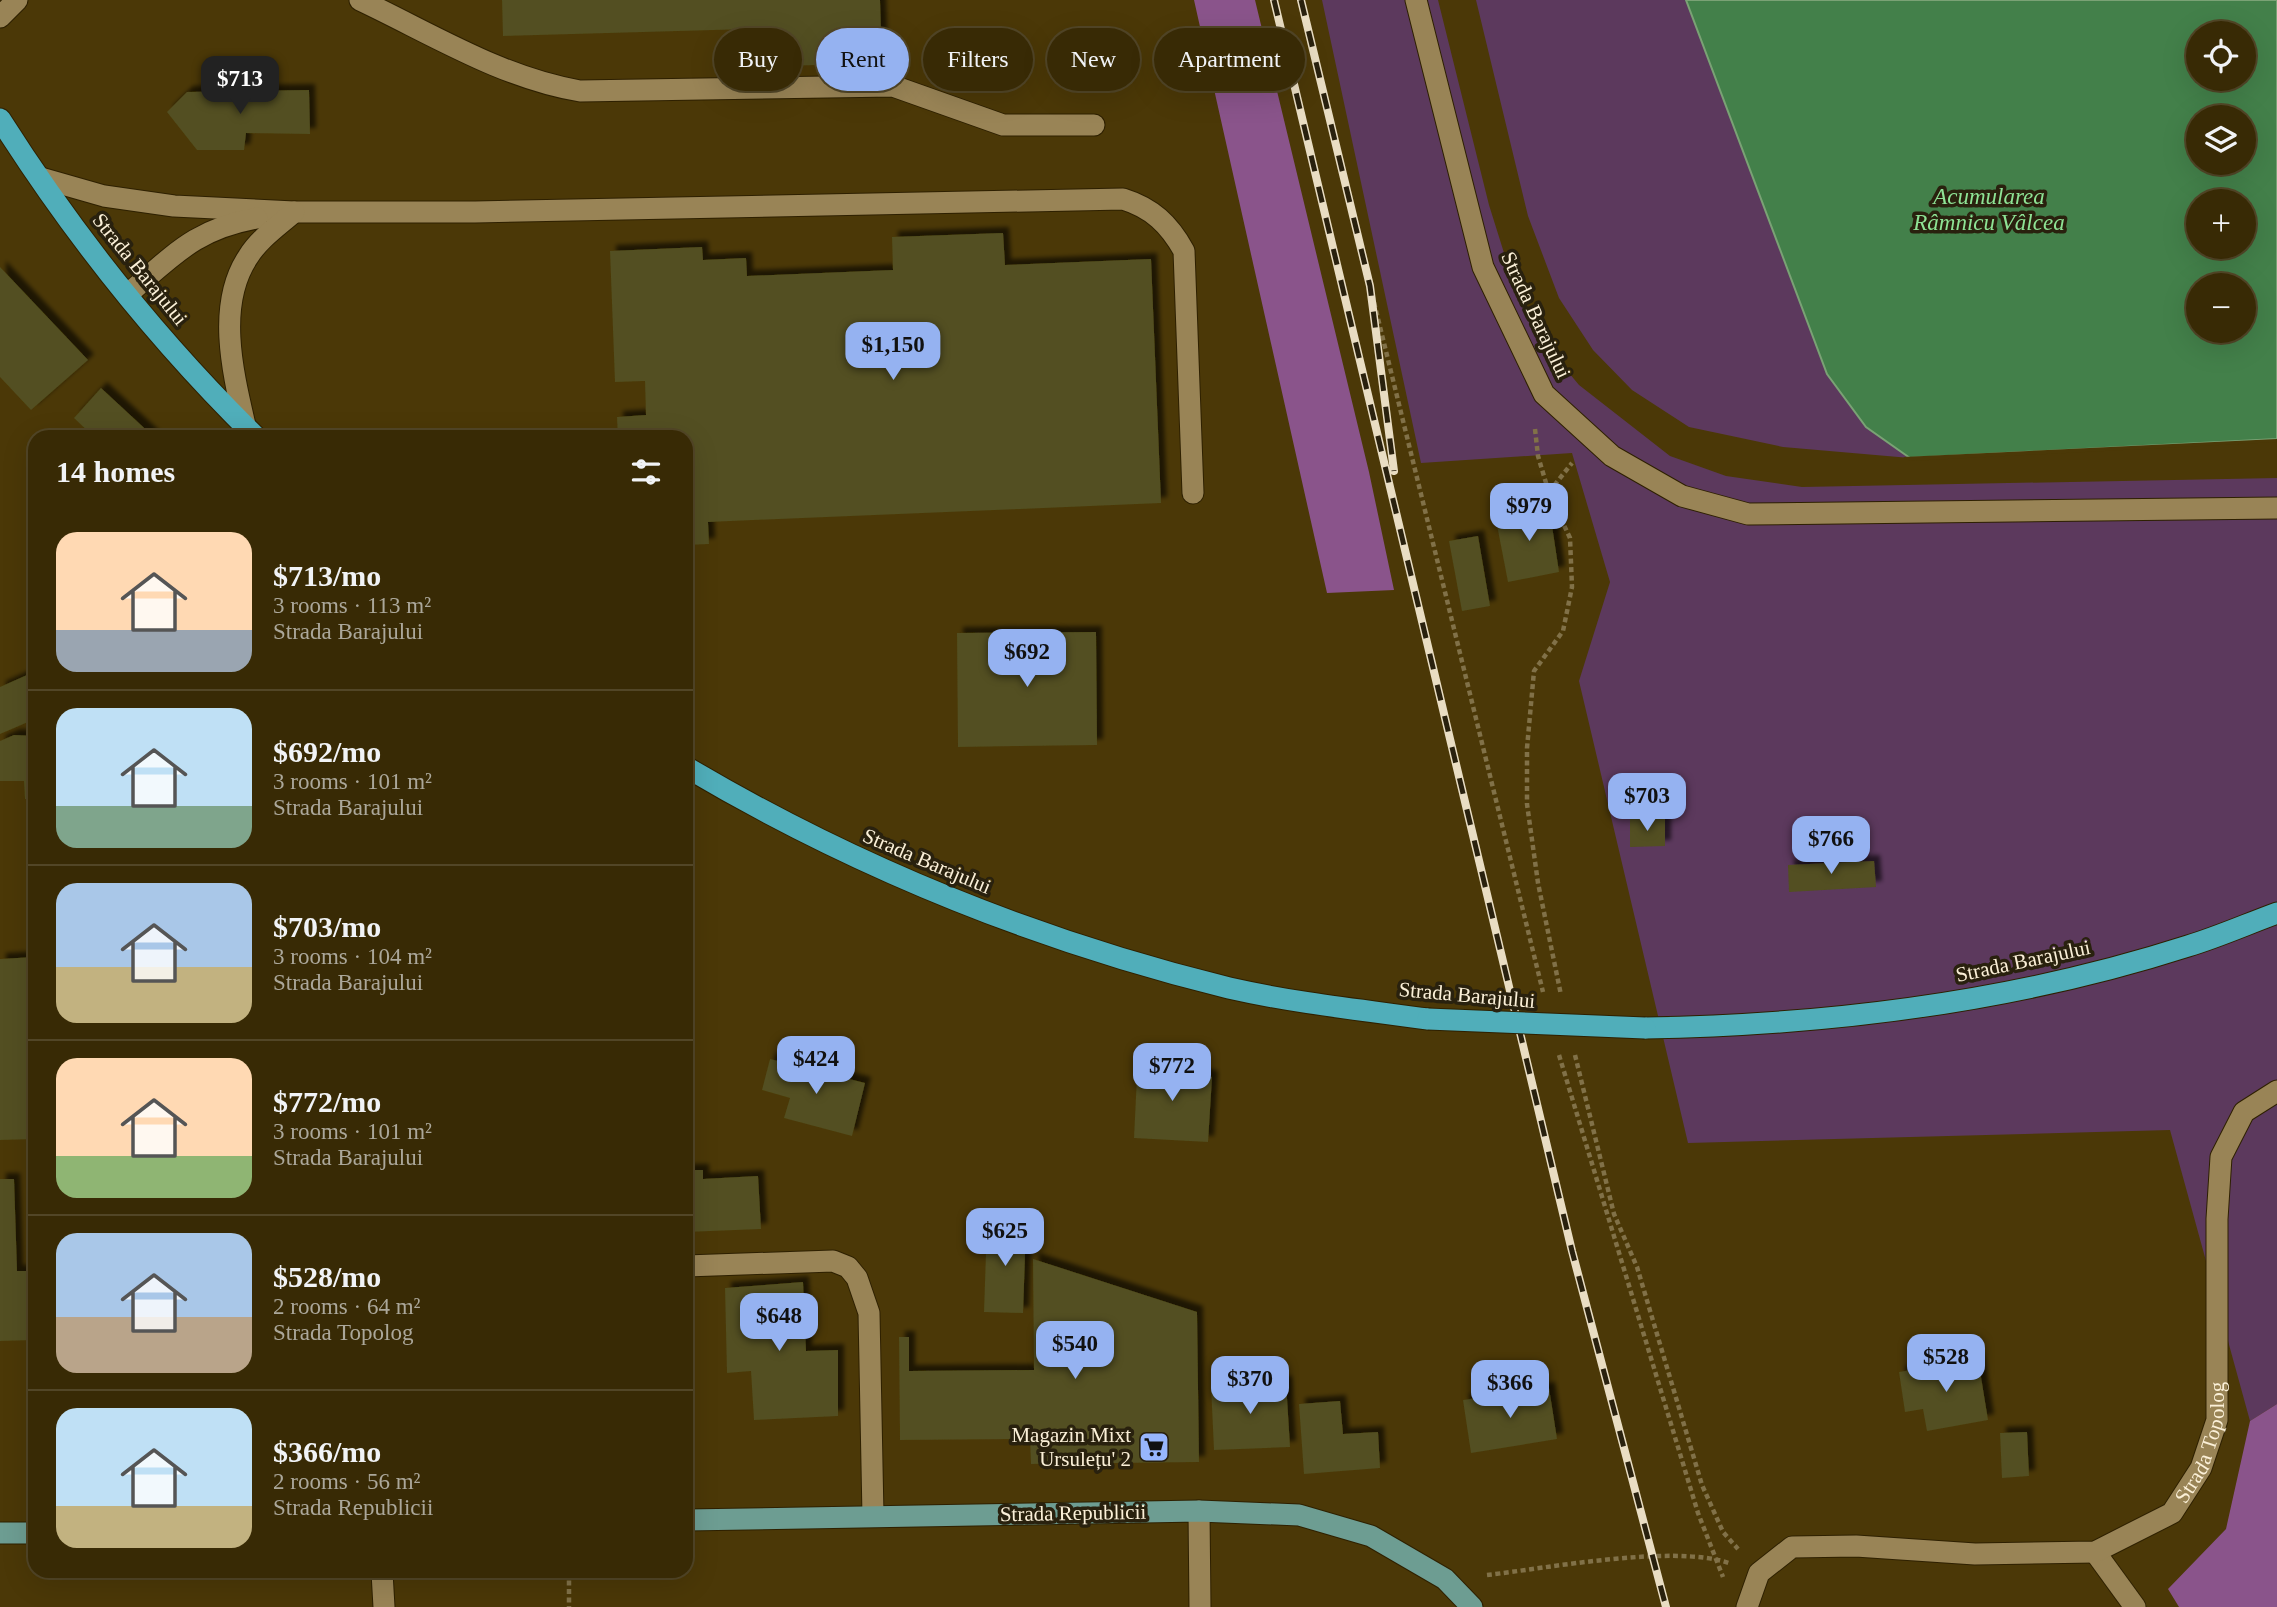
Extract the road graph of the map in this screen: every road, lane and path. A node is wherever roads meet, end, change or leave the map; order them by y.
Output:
1 (17, 0) edge
2 (360, 0) edge
3 (1416, 0) edge
4 (0, 17) edge
5 (0, 119) edge
6 (1094, 125) dead end
7 (41, 178) junction
8 (294, 212) junction
9 (1370, 286) dead end
10 (128, 294) junction
11 (1544, 394) junction
12 (250, 430) edge
13 (251, 430) edge
14 (1193, 493) dead end
15 (2277, 508) edge
16 (693, 771) edge
17 (2277, 913) edge
18 (1544, 994) dead end
19 (1563, 1001) dead end
20 (1557, 1046) dead end
21 (1574, 1054) dead end
22 (2277, 1091) edge
23 (693, 1266) edge
24 (1199, 1511) junction
25 (873, 1516) junction
26 (693, 1520) edge
27 (0, 1533) edge
28 (28, 1533) edge
29 (2095, 1552) junction
30 (1716, 1558) junction
31 (1759, 1573) junction
32 (383, 1578) edge
33 (569, 1578) edge
34 (1445, 1579) junction
35 (1725, 1583) dead end
36 (384, 1607) edge
37 (569, 1607) edge
38 (1200, 1607) edge
39 (1472, 1607) edge
40 (1746, 1607) edge
41 (2135, 1607) edge

1 - 4 street
2 - 6 street
3 - 11 street, Strada Barajului
5 - 7 highway, Strada Barajului
7 - 8 street
7 - 10 highway, Strada Barajului
8 - 10 street
8 - 13 street
8 - 14 street
9 - 18 path
10 - 12 highway, Strada Barajului
11 - 15 street, Strada Barajului
11 - 19 path
16 - 17 highway, Strada Barajului, bridge
20 - 30 path
21 - 31 path
22 - 29 street, Strada Topolog
23 - 25 street
24 - 25 main road, Strada Republicii
24 - 34 main road, Strada Republicii
24 - 38 street
25 - 26 main road, Strada Republicii
27 - 28 main road
29 - 31 street, Strada Topolog
29 - 41 street
30 - 31 path
30 - 34 path
30 - 35 path
31 - 40 street, Strada Topolog
32 - 36 street
33 - 37 path
34 - 39 main road, Strada Republicii

